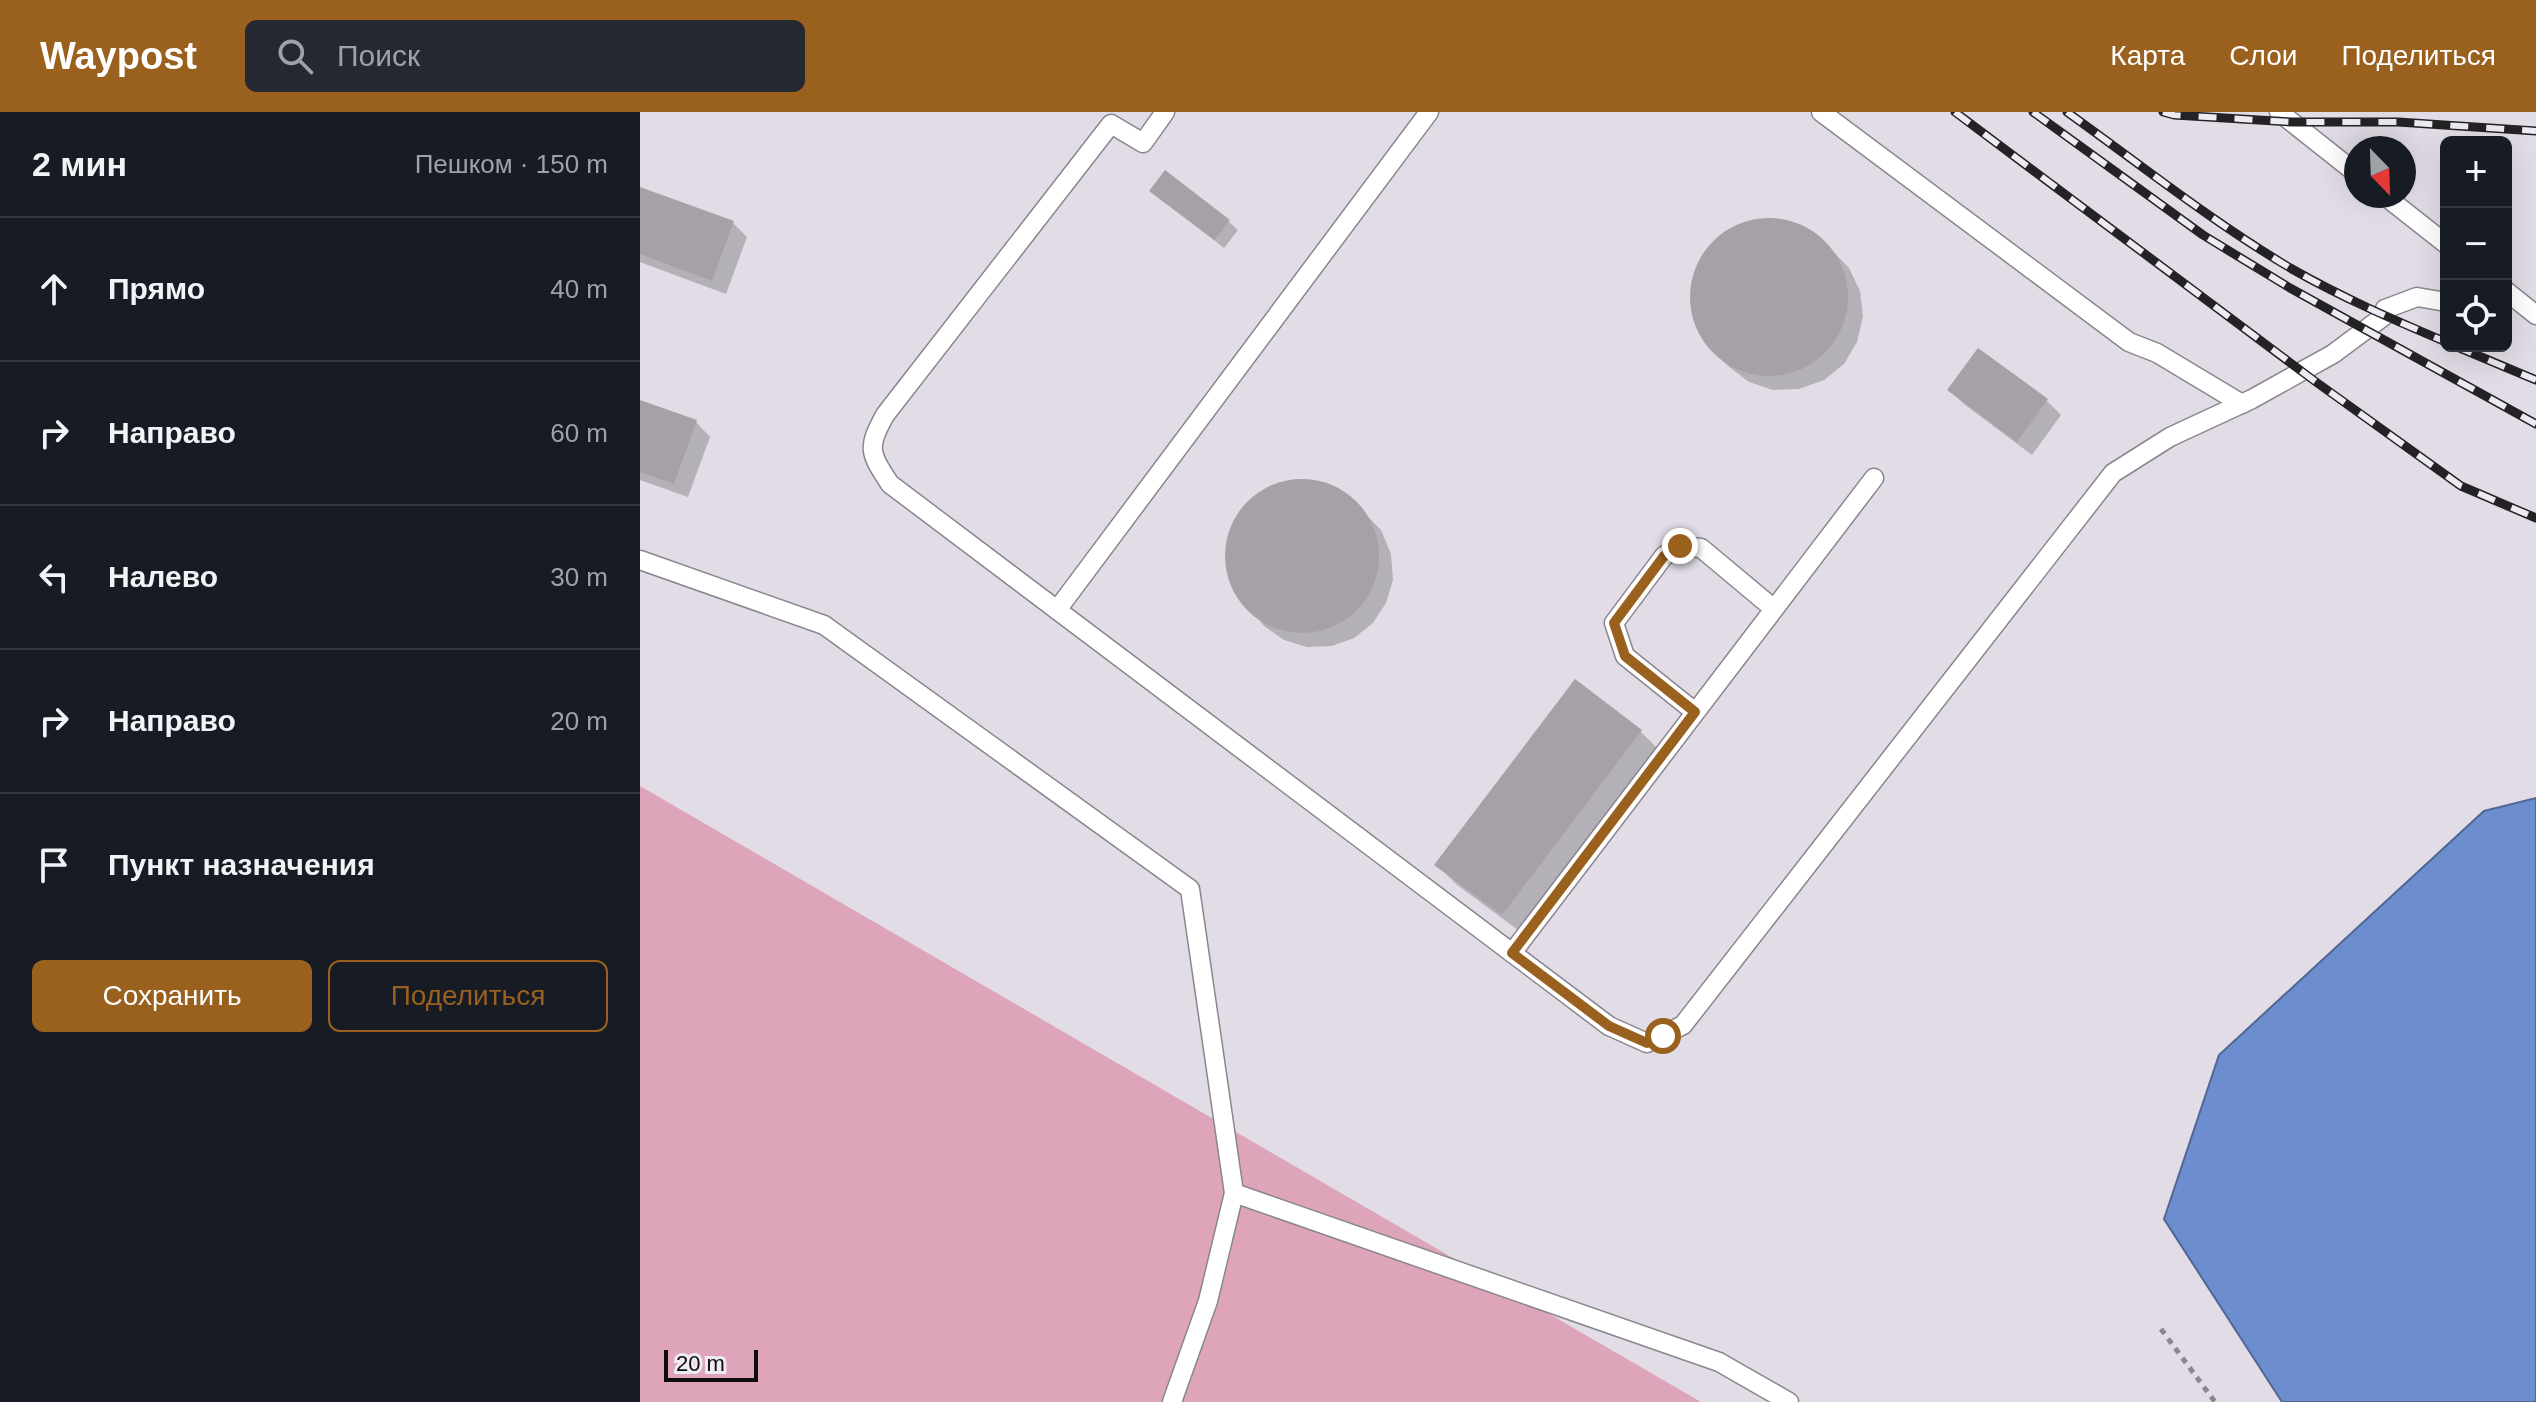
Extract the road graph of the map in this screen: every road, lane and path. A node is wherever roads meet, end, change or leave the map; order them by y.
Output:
1 (1165, 112) edge
2 (1429, 112) edge
3 (1821, 112) edge
4 (2279, 112) edge
5 (2344, 163) edge
6 (2400, 208) edge
7 (2440, 239) edge
8 (2512, 296) edge
9 (2440, 301) edge
10 (2512, 312) edge
11 (2536, 315) edge
12 (2242, 404) junction
13 (1874, 478) dead end
14 (640, 560) edge
15 (1774, 609) junction
16 (1057, 610) junction
17 (1695, 712) junction
18 (1512, 953) junction
19 (1234, 1193) junction
20 (2161, 1329) dead end
21 (1172, 1402) edge
22 (1789, 1402) edge
23 (2215, 1402) edge

1 - 16 lane
2 - 16 lane
3 - 12 lane
4 - 5 lane
6 - 7 lane
8 - 11 lane
9 - 12 lane
10 - 11 lane
12 - 18 lane
13 - 15 lane
14 - 19 lane
15 - 17 lane
15 - 17 lane
16 - 18 lane
17 - 18 lane
19 - 21 lane
19 - 22 lane
20 - 23 path

